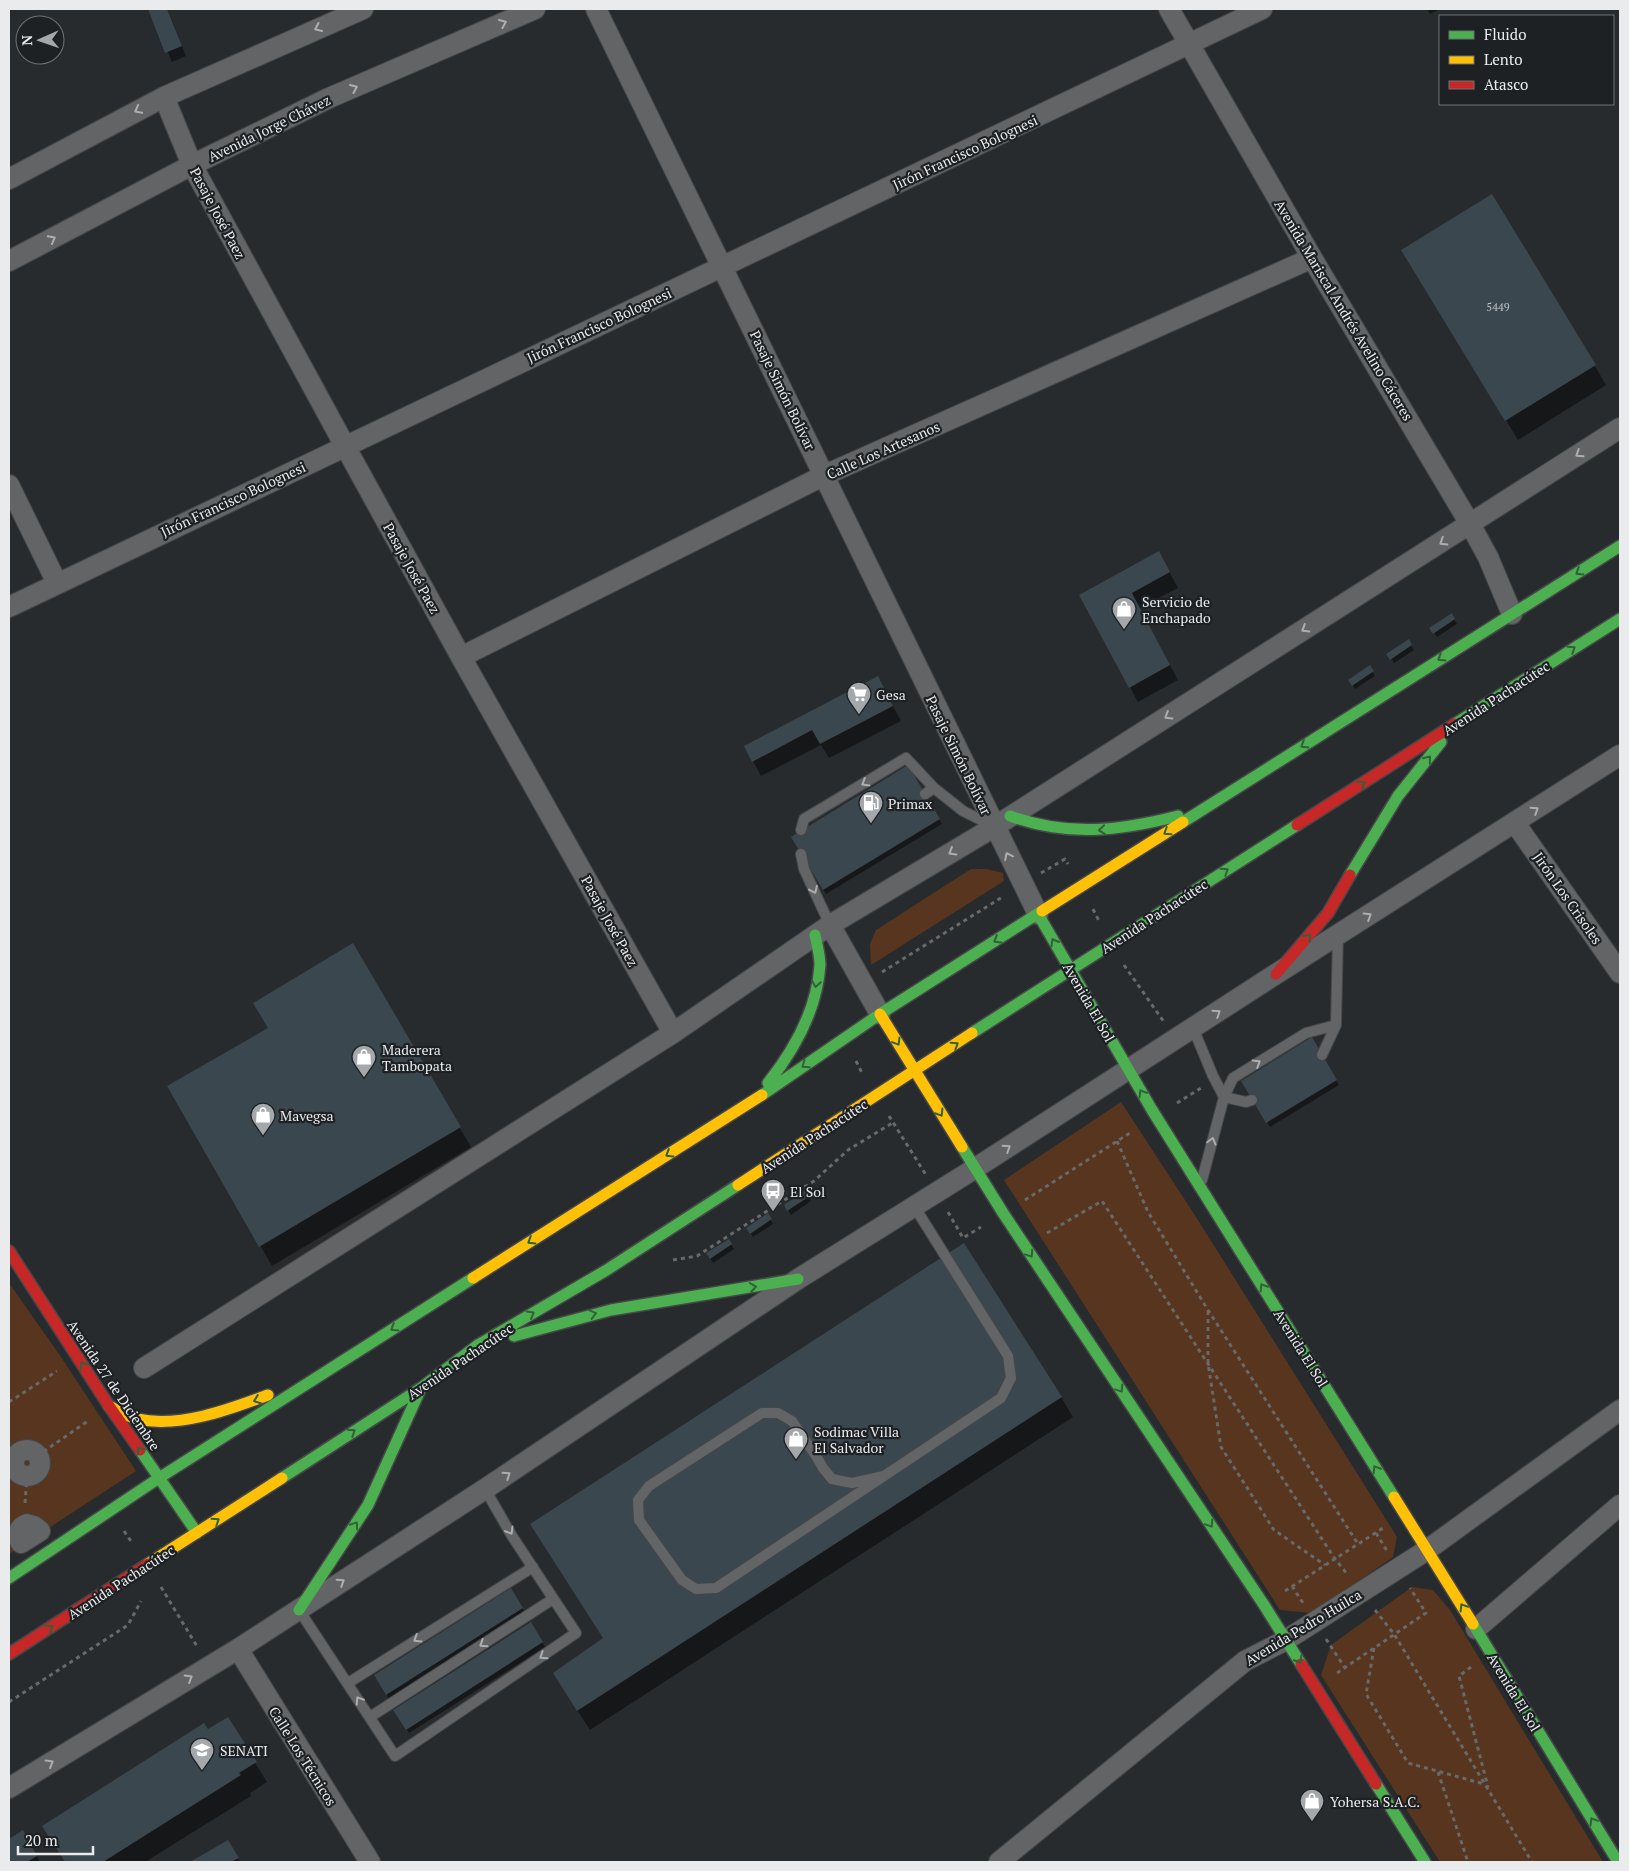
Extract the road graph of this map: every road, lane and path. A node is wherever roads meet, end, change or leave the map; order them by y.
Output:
1 (363, 9) edge
2 (536, 9) edge
3 (596, 9) edge
4 (1169, 9) edge
5 (1262, 9) edge
6 (1189, 45) junction
7 (164, 97) junction
8 (192, 165) junction
9 (9, 179) edge
10 (1312, 258) junction
11 (9, 261) edge
12 (723, 266) junction
13 (1620, 428) edge
14 (345, 446) junction
15 (825, 476) junction
16 (9, 485) edge
17 (1470, 524) junction
18 (1620, 546) edge
19 (57, 584) junction
20 (9, 607) edge
21 (1512, 614) junction
22 (1620, 618) edge
23 (461, 657) junction
24 (1456, 723) junction
25 (1620, 755) edge
26 (934, 788) junction
27 (925, 794) dead end
28 (1201, 810) junction
29 (1002, 822) junction
30 (1515, 823) junction
31 (801, 830) dead end
32 (801, 854) dead end
33 (1022, 884) junction
34 (1082, 887) junction
35 (1038, 914) junction
36 (823, 930) junction
37 (1338, 934) junction
38 (1110, 944) junction
39 (1070, 971) junction
40 (1620, 973) edge
41 (1276, 974) junction
42 (862, 984) junction
43 (880, 1014) junction
44 (1336, 1025) junction
45 (1193, 1028) junction
46 (673, 1033) junction
47 (845, 1038) junction
48 (1175, 1039) junction
49 (1322, 1055) dead end
50 (1128, 1069) junction
51 (914, 1071) junction
52 (1197, 1080) dead end
53 (1224, 1097) junction
54 (874, 1098) junction
55 (1252, 1100) dead end
56 (751, 1102) junction
57 (1156, 1116) junction
58 (894, 1122) junction
59 (1117, 1141) junction
60 (974, 1168) junction
61 (1200, 1186) junction
62 (936, 1192) junction
63 (914, 1206) junction
64 (1003, 1214) junction
65 (1025, 1246) junction
66 (9, 1251) edge
67 (670, 1260) dead end
68 (798, 1279) junction
69 (1208, 1310) junction
70 (478, 1345) junction
71 (1208, 1363) junction
72 (64, 1367) dead end
73 (144, 1368) dead end
74 (318, 1376) junction
75 (421, 1388) junction
76 (9, 1402) edge
77 (109, 1406) junction
78 (1620, 1410) edge
79 (18, 1461) edge
80 (884, 1476) junction
81 (159, 1478) junction
82 (485, 1490) junction
83 (1620, 1505) edge
84 (110, 1510) junction
85 (1404, 1514) junction
86 (197, 1533) junction
87 (1358, 1544) junction
88 (1427, 1550) junction
89 (1335, 1559) junction
90 (147, 1565) junction
91 (1325, 1565) junction
92 (533, 1567) junction
93 (9, 1578) edge
94 (162, 1587) junction
95 (155, 1592) dead end
96 (1360, 1592) junction
97 (148, 1596) dead end
98 (553, 1599) junction
99 (1264, 1604) junction
100 (299, 1610) junction
101 (1426, 1613) dead end
102 (1476, 1629) junction
103 (1394, 1634) junction
104 (1286, 1640) junction
105 (1375, 1648) junction
106 (238, 1649) junction
107 (1490, 1652) junction
108 (9, 1654) edge
109 (209, 1666) junction
110 (348, 1683) junction
111 (1316, 1687) junction
112 (9, 1702) edge
113 (370, 1717) junction
114 (1438, 1771) junction
115 (1485, 1784) junction
116 (9, 1788) edge
117 (1490, 1792) junction
118 (370, 1862) edge
119 (999, 1862) edge
120 (1425, 1862) edge
121 (1468, 1862) edge
122 (1532, 1862) edge
123 (1618, 1862) edge

1 -> 7 street
8 -> 2 street, Avenida Jorge Chávez
3 - 12 street, Pasaje Simón Bolívar
4 - 6 street, Avenida Mariscal Andrés Avelino Cáceres
5 - 6 street, Jirón Francisco Bolognesi
6 - 10 street, Avenida Mariscal Andrés Avelino Cáceres
6 - 12 street, Jirón Francisco Bolognesi
7 - 8 street, Pasaje José Paez
7 -> 9 street
11 -> 8 street, Avenida Jorge Chávez
8 - 14 street, Pasaje José Paez
10 - 15 street, Calle Los Artesanos
10 - 17 street, Avenida Mariscal Andrés Avelino Cáceres
12 - 14 street, Jirón Francisco Bolognesi
12 - 15 street, Pasaje Simón Bolívar
13 -> 17 street
14 - 19 street, Jirón Francisco Bolognesi
14 - 23 street, Pasaje José Paez
15 - 23 street, Calle Los Artesanos
15 - 29 street, Pasaje Simón Bolívar
16 - 19 street
17 - 21 street, Avenida Mariscal Andrés Avelino Cáceres
17 -> 29 street
18 -> 21 main road
19 - 20 street, Jirón Francisco Bolognesi
21 -> 28 main road
24 -> 22 main road, Avenida Pachacútec
23 - 46 street, Pasaje José Paez
38 -> 24 main road, Avenida Pachacútec
41 -> 24 main road
30 -> 25 street
26 - 27 lane
26 - 29 lane
26 -> 31 lane
28 -> 29 main road
28 -> 34 main road
33 -> 29 street, Avenida El Sol
29 -> 36 street
37 -> 30 street
30 - 40 street, Jirón Los Crisoles
32 -> 36 lane
33 - 34 path
33 - 35 street, Avenida El Sol
33 - 42 path
34 - 35 main road
34 - 38 path
39 -> 35 main road, Avenida El Sol
35 -> 43 main road
36 - 42 street
36 - 46 street
36 -> 56 main road
37 - 41 street
37 - 44 lane
38 - 39 main road, Avenida Pachacútec
38 - 48 path
39 - 50 main road, Avenida El Sol
51 -> 39 main road, Avenida Pachacútec
45 -> 41 street
42 - 43 street
43 - 47 main road
43 -> 51 main road
44 - 49 lane
53 -> 44 lane
45 - 48 street
45 - 53 lane
46 - 73 street
47 - 54 path
47 -> 56 main road
48 - 50 street
57 -> 50 main road, Avenida El Sol
60 -> 50 street
51 - 54 main road, Avenida Pachacútec
51 -> 60 main road
52 - 57 path
53 - 55 lane
61 -> 53 lane
54 - 58 path
70 -> 54 main road, Avenida Pachacútec
56 -> 74 main road
57 - 59 path
57 - 61 main road, Avenida El Sol
58 - 62 path
58 - 67 path
59 - 64 path
59 - 69 path
60 - 62 street
60 - 64 main road
85 -> 61 main road, Avenida El Sol
62 - 63 street
62 - 64 path
63 - 68 street
63 - 80 lane
64 - 65 main road
65 - 71 path
65 -> 99 main road
77 -> 66 main road, Avenida 27 de Diciembre
70 -> 68 main road
82 -> 68 street
69 - 71 path
69 - 87 path
70 - 75 main road, Avenida Pachacútec
71 - 89 path
71 - 91 path
72 - 76 path
74 -> 77 main road
74 - 81 main road
86 -> 75 main road, Avenida Pachacútec
100 -> 75 main road
77 - 79 path
81 -> 77 main road, Avenida 27 de Diciembre
78 - 88 street, Avenida Pedro Huilca
80 - 80 lane
81 - 84 main road
81 - 86 main road, Avenida 27 de Diciembre
82 -> 92 lane
100 -> 82 street
83 - 102 street
84 - 90 path
84 - 93 main road
85 - 87 path
85 - 88 main road, Avenida El Sol
86 - 90 main road, Avenida Pachacútec
87 - 89 path
88 - 96 street, Avenida Pedro Huilca
102 -> 88 main road, Avenida El Sol
89 - 91 path
89 - 96 path
90 - 94 path
108 -> 90 main road, Avenida Pachacútec
91 - 99 path
92 - 98 lane
92 -> 110 lane
94 - 95 path
94 - 109 path
96 - 103 path
96 - 104 street, Avenida Pedro Huilca
97 - 112 path
98 -> 113 lane
98 -> 113 lane
99 - 104 main road
100 - 106 street
100 - 110 lane
101 - 103 path
102 - 107 main road, Avenida El Sol
103 - 105 path
103 - 115 path
104 -> 111 main road
104 - 119 street, Avenida Pedro Huilca
105 - 111 path
105 - 114 path
106 - 109 street
106 - 118 street, Calle Los Técnicos
107 - 117 path
123 -> 107 main road, Avenida El Sol
116 -> 109 street
113 -> 110 lane
111 - 120 main road
114 - 115 path
114 - 121 path
115 - 117 path
117 - 122 path

